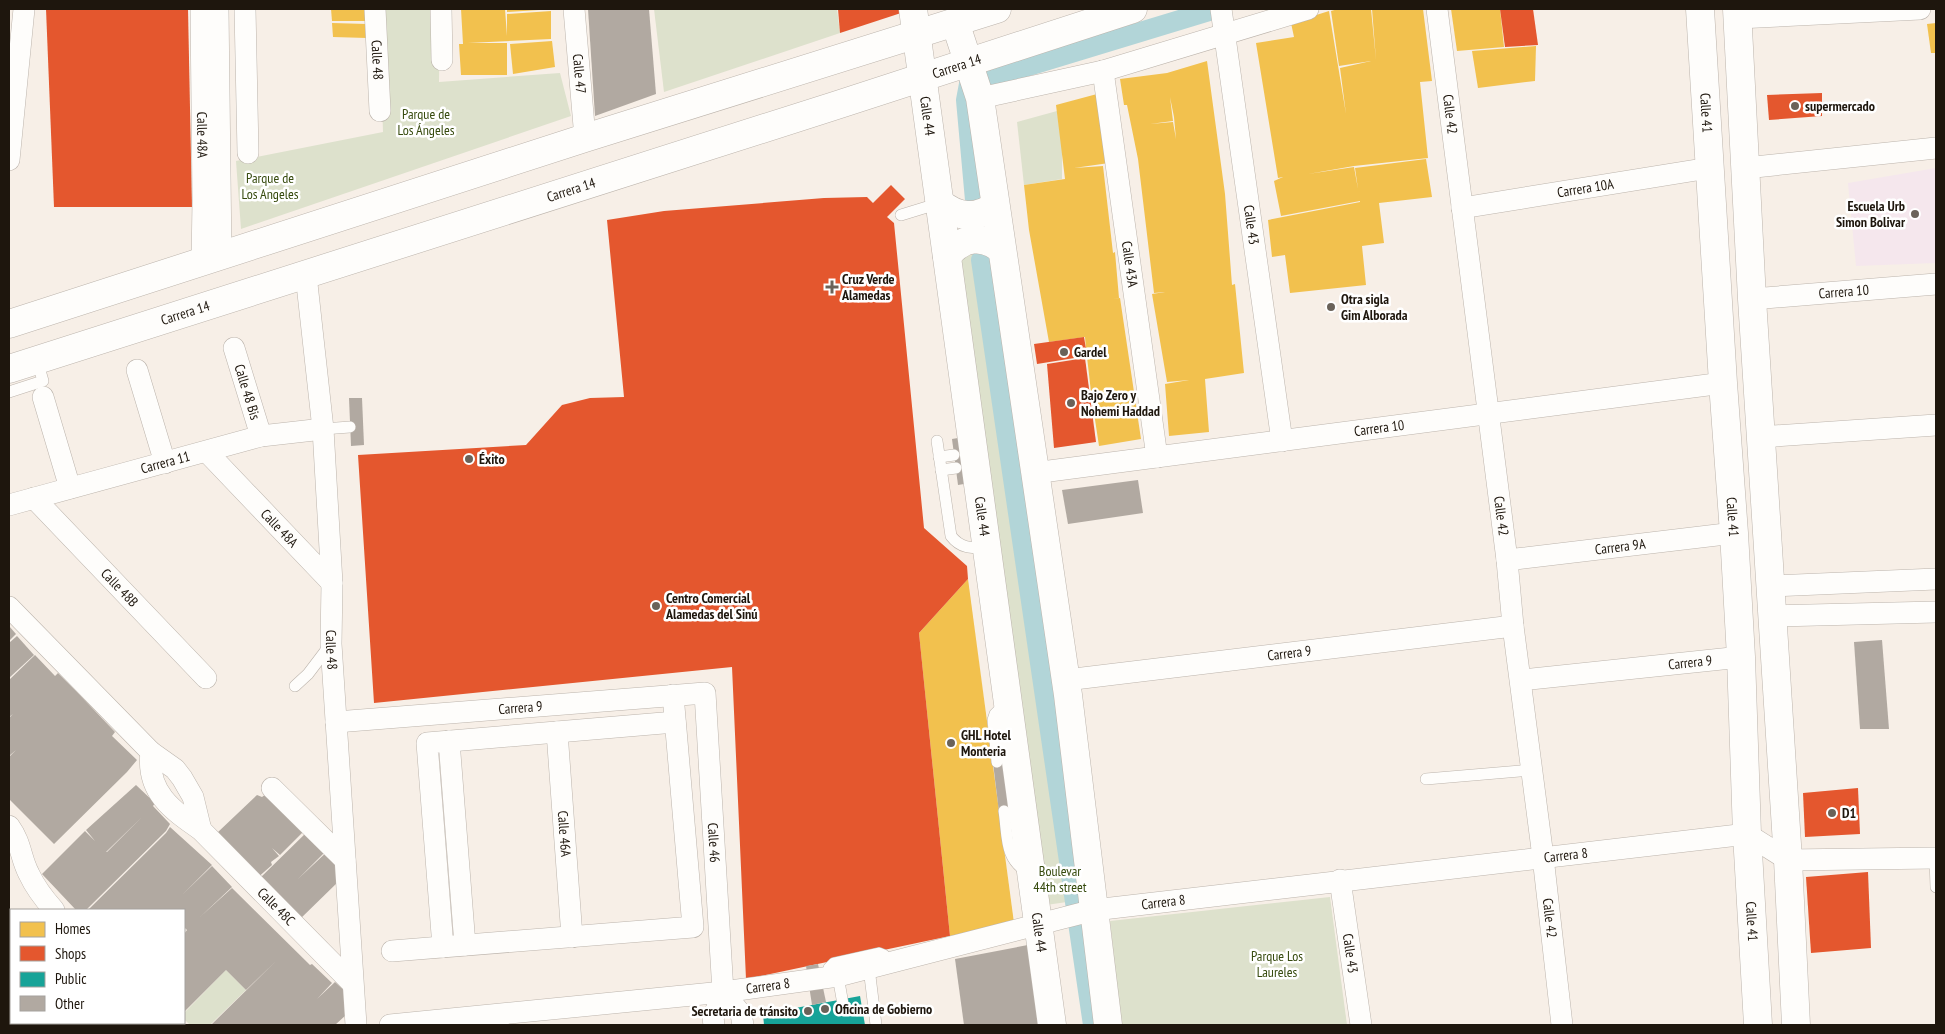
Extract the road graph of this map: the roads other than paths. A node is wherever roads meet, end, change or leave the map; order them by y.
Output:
1 (24, 9) edge
2 (201, 9) edge
3 (218, 9) edge
4 (245, 9) edge
5 (375, 9) edge
6 (442, 9) edge
7 (574, 9) edge
8 (997, 9) edge
9 (1133, 9) edge
10 (1308, 9) edge
11 (1438, 9) edge
12 (1700, 9) edge
13 (1920, 9) edge
14 (1737, 13) edge
15 (914, 22) edge
16 (955, 22) junction
17 (1222, 22) edge
18 (442, 60) dead end
19 (1103, 71) junction
20 (921, 78) junction
21 (974, 82) junction
22 (380, 111) dead end
23 (585, 138) junction
24 (1936, 148) edge
25 (248, 153) dead end
26 (9, 160) edge
27 (1709, 168) junction
28 (1745, 168) junction
29 (940, 203) junction
30 (995, 206) junction
31 (1462, 208) junction
32 (902, 215) dead end
33 (1001, 249) junction
34 (947, 256) junction
35 (211, 260) junction
36 (306, 275) junction
37 (1936, 284) edge
38 (1752, 299) junction
39 (9, 324) edge
40 (234, 348) dead end
41 (37, 360) junction
42 (9, 369) edge
43 (137, 370) dead end
44 (1723, 383) junction
45 (9, 392) edge
46 (42, 397) dead end
47 (1488, 414) junction
48 (1936, 425) edge
49 (350, 427) dead end
50 (323, 429) junction
51 (261, 436) junction
52 (1760, 437) junction
53 (937, 441) dead end
54 (1282, 441) junction
55 (207, 452) junction
56 (939, 457) junction
57 (1157, 457) junction
58 (965, 460) junction
59 (165, 463) junction
60 (941, 470) junction
61 (1034, 474) junction
62 (70, 488) junction
63 (34, 498) junction
64 (9, 505) edge
65 (1734, 532) junction
66 (987, 548) junction
67 (1507, 560) junction
68 (1936, 579) edge
69 (332, 583) junction
70 (1771, 586) junction
71 (9, 607) edge
72 (1936, 612) edge
73 (1773, 616) junction
74 (1514, 626) junction
75 (331, 644) junction
76 (1741, 656) junction
77 (206, 678) dead end
78 (1066, 680) junction
79 (1521, 680) junction
80 (295, 686) dead end
81 (705, 693) joint
82 (673, 696) junction
83 (1008, 702) junction
84 (336, 722) junction
85 (675, 722) junction
86 (557, 732) junction
87 (449, 741) junction
88 (997, 762) dead end
89 (1533, 770) junction
90 (1426, 779) dead end
91 (272, 788) dead end
92 (1004, 811) dead end
93 (9, 826) edge
94 (1746, 834) junction
95 (1543, 857) junction
96 (1936, 858) edge
97 (346, 860) junction
98 (1788, 860) junction
99 (1031, 875) junction
100 (1340, 880) junction
101 (1936, 888) edge
102 (53, 909) edge
103 (1088, 912) junction
104 (1044, 923) junction
105 (572, 937) junction
106 (465, 945) junction
107 (443, 947) junction
108 (392, 951) dead end
109 (890, 963) junction
110 (869, 968) junction
111 (833, 977) junction
112 (352, 983) junction
113 (723, 992) junction
114 (844, 1010) dead end
115 (356, 1025) edge
116 (390, 1025) edge
117 (714, 1025) edge
118 (743, 1025) edge
119 (876, 1025) edge
120 (1052, 1025) edge
121 (1108, 1025) edge
122 (1362, 1025) edge
123 (1562, 1025) edge
124 (1758, 1025) edge
125 (1796, 1025) edge

1 - 26 street
2 - 35 street, Calle 48A
3 - 35 street, Calle 48A
4 - 25 street
5 - 22 street, Calle 48
6 - 18 street
7 - 23 street, Calle 47
8 - 16 main road
9 - 21 main road, Carrera 14
10 - 17 street
11 - 31 street, Calle 42
12 - 27 main road, Calle 41
13 - 14 street
14 - 28 main road
15 - 16 main road
15 - 20 main road, Calle 44
15 - 23 main road
16 - 21 main road
17 - 19 street
17 - 54 street, Calle 43
19 - 21 street
19 - 57 street, Calle 43A
20 - 21 main road, Carrera 14
20 - 29 main road, Calle 44
20 - 36 main road, Carrera 14
21 - 30 main road
23 - 35 main road
24 - 28 street
27 - 31 street, Carrera 10A
27 - 44 main road, Calle 41
28 - 38 main road
29 - 30 main road
29 - 32 lane
29 - 34 main road, Calle 44
30 - 33 main road
31 - 47 street, Calle 42
33 - 34 main road
33 - 61 main road
34 - 58 main road, Calle 44
35 - 39 main road
36 - 41 main road, Carrera 14
36 - 50 street, Calle 48
37 - 38 street, Carrera 10
38 - 52 main road
40 - 51 street, Calle 48 Bis
41 - 42 main road, Carrera 14
41 - 45 lane
43 - 59 street
44 - 47 street, Carrera 10
44 - 65 main road, Calle 41
46 - 62 street
47 - 54 street, Carrera 10
47 - 67 street, Calle 42
48 - 52 street
49 - 50 lane
50 - 51 street, Carrera 11
50 - 69 street, Calle 48
51 - 55 street, Carrera 11
52 - 70 main road
53 - 56 lane
54 - 57 street, Carrera 10
55 - 59 street, Carrera 11
55 - 69 street, Calle 48A
56 - 58 lane
56 - 60 lane
57 - 61 street, Carrera 10
58 - 60 lane
58 - 66 main road, Calle 44
59 - 62 street, Carrera 11
60 - 66 lane
61 - 78 main road
62 - 63 street, Carrera 11
63 - 64 street, Carrera 11
63 - 77 street, Calle 48B
65 - 67 street, Carrera 9A
65 - 76 main road, Calle 41
66 - 83 main road, Calle 44
67 - 74 street, Calle 42
68 - 70 street
69 - 75 street, Calle 48
70 - 73 main road
71 - 112 street, Calle 48C
72 - 73 street
73 - 98 main road
74 - 78 street, Carrera 9
74 - 79 street, Calle 42
75 - 80 lane
75 - 84 street, Calle 48
76 - 79 street, Carrera 9
76 - 94 main road, Calle 41
78 - 103 main road
79 - 89 street, Calle 42
81 - 82 street, Carrera 9
81 - 113 street, Calle 46
82 - 84 street, Carrera 9
82 - 85 street
83 - 88 lane
83 - 99 main road, Calle 44
84 - 97 street, Calle 48
85 - 86 street, Carrera 9
85 - 105 street
86 - 87 street, Carrera 9
86 - 105 street, Calle 46A
87 - 106 street
87 - 107 street, Carrera 9
89 - 90 lane
89 - 95 street, Calle 42
91 - 97 street
92 - 99 lane
93 - 102 street
94 - 95 street, Carrera 8
94 - 98 street
94 - 124 main road, Calle 41
95 - 100 street, Carrera 8
95 - 123 street, Calle 42
96 - 98 street
96 - 101 lane
97 - 112 street, Calle 48
98 - 125 main road
99 - 104 main road, Calle 44
100 - 103 street, Carrera 8
100 - 122 street, Calle 43
103 - 104 street, Carrera 8
103 - 121 main road
104 - 109 street, Carrera 8
104 - 120 main road, Calle 44
105 - 106 street
106 - 107 street
107 - 108 street
109 - 110 street, Carrera 8
109 - 111 lane
110 - 111 street, Carrera 8
110 - 119 lane
111 - 113 street, Carrera 8
111 - 114 lane
112 - 115 street, Calle 48
113 - 116 street, Carrera 8
113 - 117 street, Calle 46
113 - 118 street

